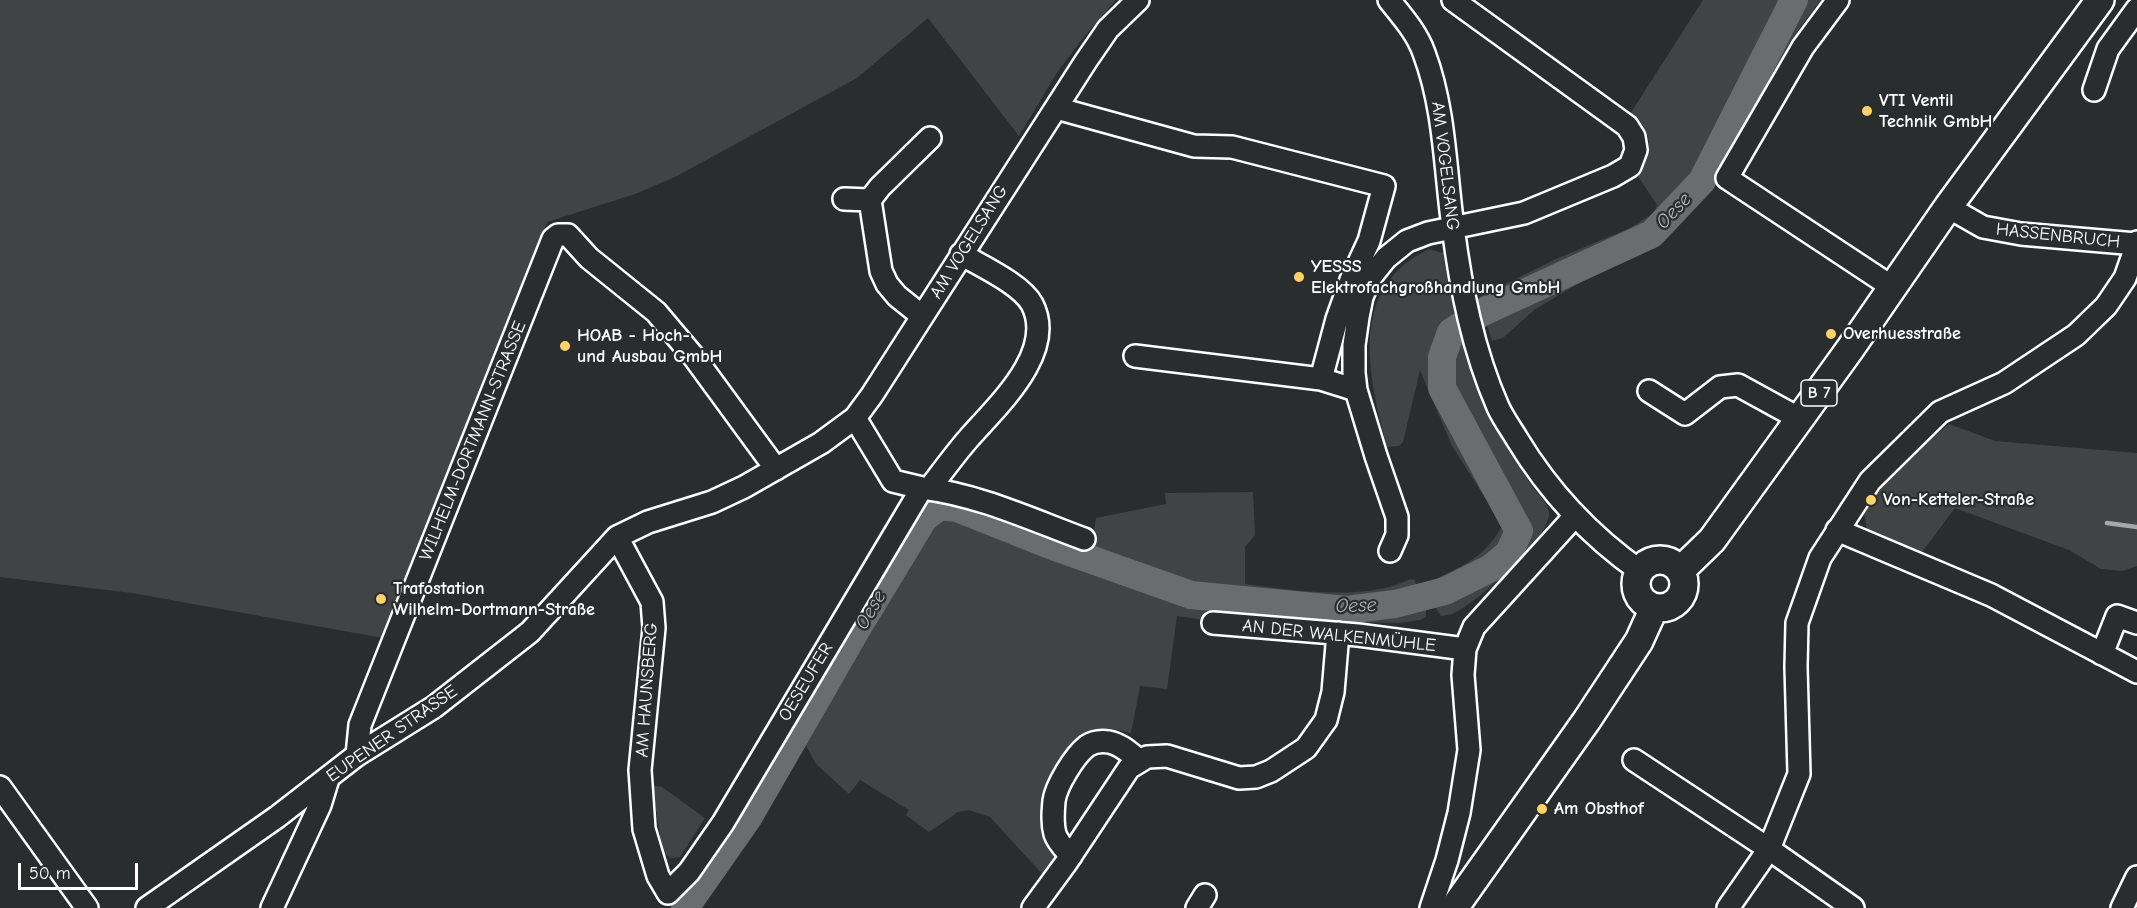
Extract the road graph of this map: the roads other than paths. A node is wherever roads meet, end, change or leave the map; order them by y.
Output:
1 (1138, 0) edge
2 (1389, 0) edge
3 (1453, 0) edge
4 (1838, 0) edge
5 (2100, 0) edge
6 (2137, 9) edge
7 (2094, 90) dead end
8 (1056, 108) junction
9 (930, 138) dead end
10 (844, 199) dead end
11 (870, 200) junction
12 (1948, 207) junction
13 (1453, 227) junction
14 (2137, 243) edge
15 (961, 254) junction
16 (1892, 287) junction
17 (922, 316) junction
18 (1135, 356) dead end
19 (1321, 379) junction
20 (1356, 390) junction
21 (1649, 391) dead end
22 (855, 418) junction
23 (1800, 419) junction
24 (776, 469) junction
25 (925, 488) junction
26 (1575, 516) junction
27 (1837, 530) junction
28 (617, 537) junction
29 (1084, 539) dead end
30 (1390, 551) dead end
31 (1640, 571) junction
32 (1680, 571) junction
33 (1654, 608) junction
34 (1213, 623) dead end
35 (2137, 623) edge
36 (1338, 633) junction
37 (1465, 649) junction
38 (2102, 654) junction
39 (2137, 672) edge
40 (357, 755) junction
41 (1634, 760) dead end
42 (1140, 761) junction
43 (328, 779) junction
44 (0, 787) edge
45 (1769, 849) junction
46 (1071, 856) junction
47 (2137, 876) edge
48 (668, 893) joint
49 (87, 908) edge
50 (147, 908) edge
51 (272, 908) edge
52 (1033, 908) edge
53 (1431, 908) edge
54 (1454, 908) edge
55 (1728, 908) edge
56 (1853, 908) edge
57 (2122, 908) edge

1 - 8 street, AM VOGELSANG
2 - 13 street, AM VOGELSANG
3 - 13 street
4 - 16 street
5 - 12 main road, B 7
6 - 7 street
8 - 15 street, AM VOGELSANG
8 - 19 street
9 - 11 street
10 - 11 street
11 - 17 street, AM VOGELSANG
12 - 14 street, HASSENBRUCH
12 - 16 main road, B 7
13 - 20 street
13 - 26 street, AM VOGELSANG
14 - 27 street
15 - 17 street, AM VOGELSANG
15 - 25 street, OESEUFER
16 - 23 main road, B 7
17 - 22 street, AM VOGELSANG
18 - 19 street
19 - 20 street
20 - 30 street
21 - 23 street
22 - 24 street
22 - 25 street
23 - 32 main road, B 7
24 - 28 street
24 - 40 street, WILHELM-DORTMANN-STRASSE
25 - 29 street
25 - 48 street, OESEUFER
26 - 31 street, AM VOGELSANG
26 - 37 street
27 - 38 street
27 - 45 street
28 - 40 street, EUPENER STRASSE
28 - 48 street, AM HAUNSBERG
31 - 32 main road
31 - 33 main road
32 - 33 main road
33 - 54 main road
34 - 36 street, AN DER WALKENMÜHLE
35 - 38 street
36 - 37 street, AN DER WALKENMÜHLE
36 - 42 street
37 - 53 street
38 - 39 street
40 - 43 street, EUPENER STRASSE
41 - 45 street
42 - 46 street
42 - 46 street
43 - 50 street, EUPENER STRASSE
43 - 51 street
44 - 49 street
45 - 55 street
45 - 56 street
46 - 52 street
47 - 57 street

